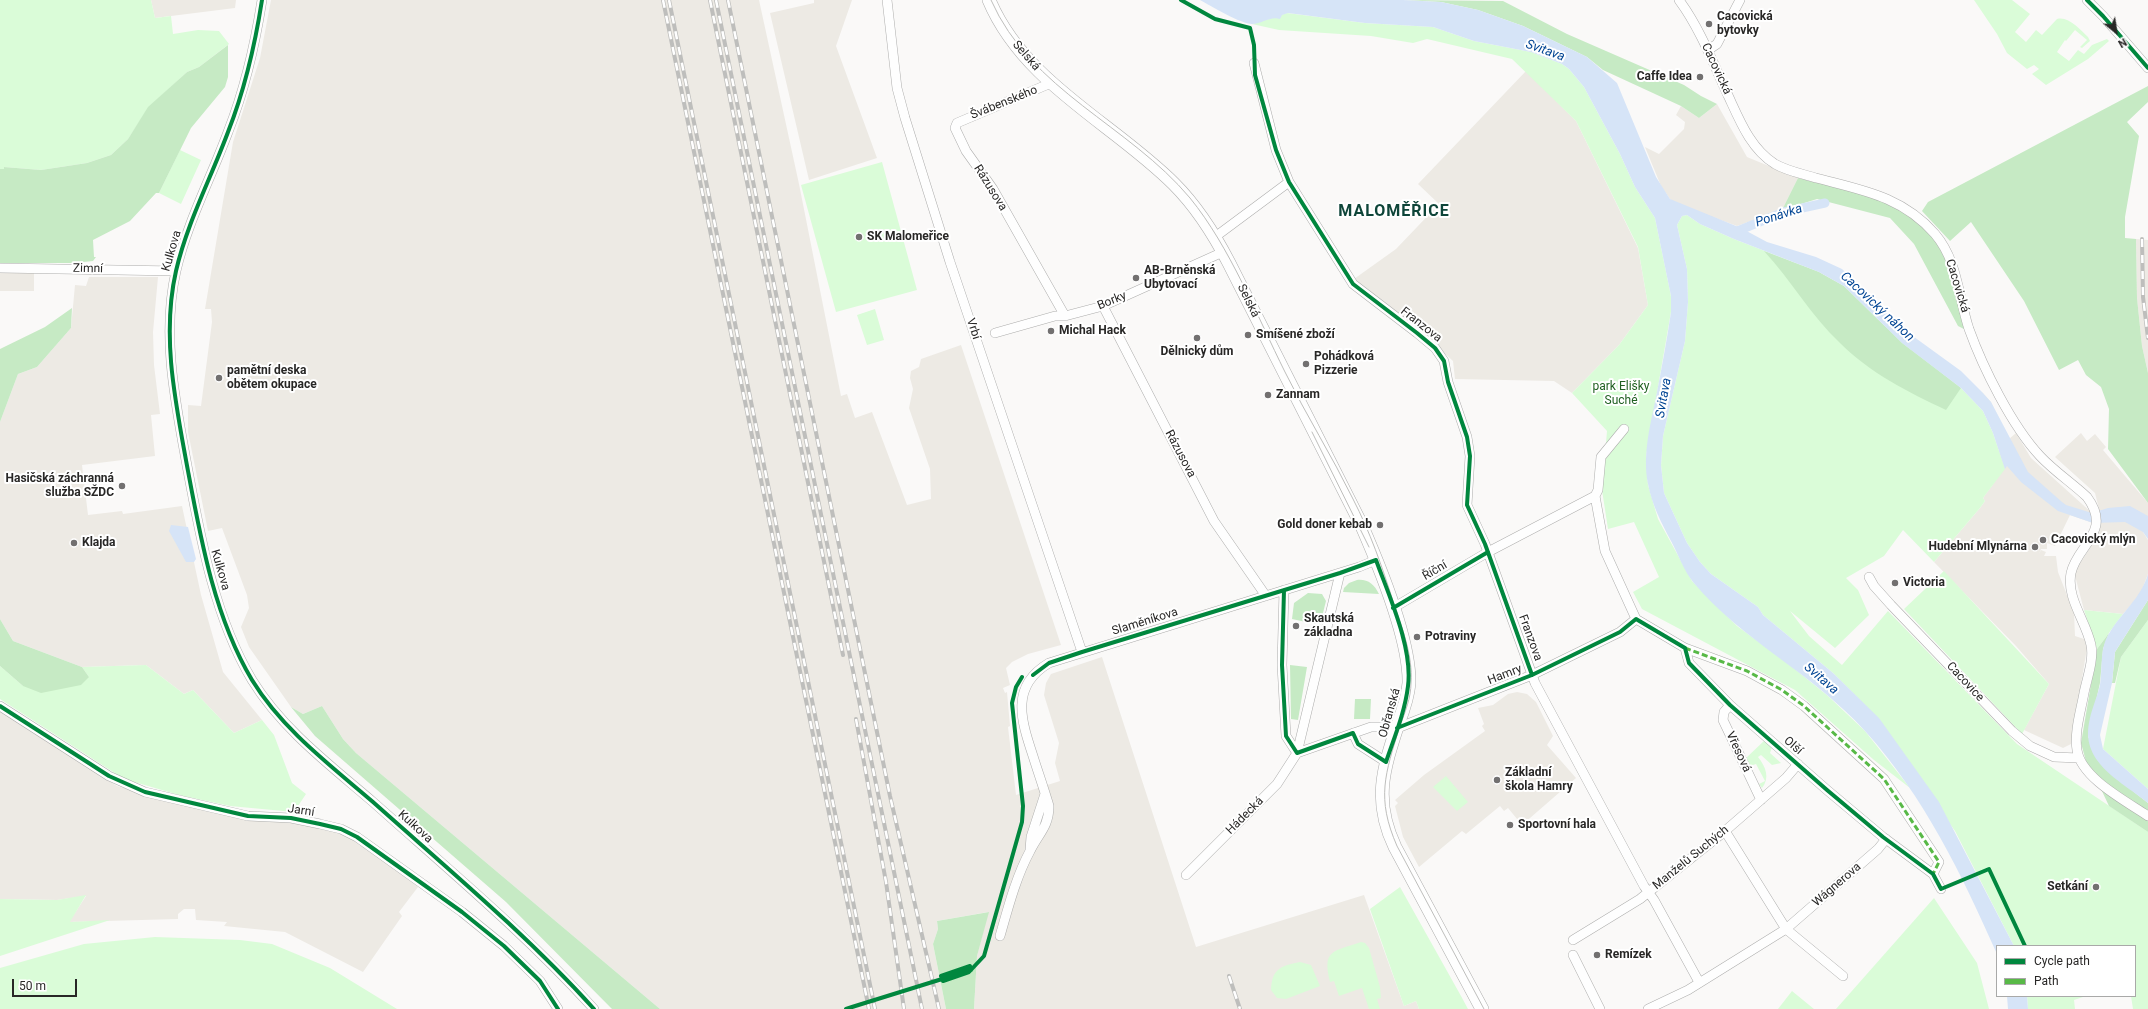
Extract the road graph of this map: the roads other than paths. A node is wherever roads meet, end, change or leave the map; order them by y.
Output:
1 (262, 0) edge
2 (887, 0) edge
3 (989, 0) edge
4 (1679, 0) edge
5 (1740, 0) edge
6 (2086, 0) edge
7 (1708, 50) junction
8 (1254, 63) dead end
9 (2148, 68) edge
10 (1052, 82) junction
11 (956, 122) joint
12 (1289, 182) junction
13 (1220, 234) junction
14 (1223, 252) junction
15 (0, 268) edge
16 (176, 271) junction
17 (1103, 306) junction
18 (1064, 316) junction
19 (995, 333) dead end
20 (1624, 429) dead end
21 (1595, 496) junction
22 (1488, 552) junction
23 (1376, 560) junction
24 (1340, 573) junction
25 (1868, 577) dead end
26 (1284, 590) junction
27 (1266, 596) junction
28 (1393, 608) junction
29 (1636, 619) junction
30 (1685, 648) junction
31 (1082, 652) junction
32 (1409, 669) joint
33 (1532, 675) junction
34 (1730, 705) junction
35 (0, 706) edge
36 (1397, 728) junction
37 (1352, 733) junction
38 (1297, 753) junction
39 (2079, 758) junction
40 (1386, 762) junction
41 (1798, 764) junction
42 (1761, 800) junction
43 (2148, 816) edge
44 (1725, 831) junction
45 (1886, 839) junction
46 (1933, 874) junction
47 (1186, 875) dead end
48 (1941, 889) dead end
49 (1649, 892) junction
50 (1786, 929) junction
51 (1000, 936) dead end
52 (1573, 940) dead end
53 (1573, 955) dead end
54 (1843, 976) dead end
55 (1700, 982) junction
56 (558, 1009) edge
57 (593, 1009) edge
58 (1482, 1009) edge
59 (1600, 1009) edge
60 (1648, 1009) edge

1 - 16 street, Kulkova
2 - 31 street, Vrbí
3 - 10 main road, Selská
4 - 7 street, Cacovická
5 - 7 street
6 - 9 street
7 - 39 street, Cacovická
8 - 12 street, Franzova
10 - 11 street, Švábenského
10 - 13 main road, Selská
11 - 18 street, Rázusova
12 - 13 street
12 - 22 street, Franzova
13 - 14 main road, Selská
14 - 17 street, Borky
14 - 23 main road, Selská
15 - 16 street, Zimní
16 - 57 street, Kulkova
17 - 18 street, Borky
17 - 27 street, Rázusova
18 - 19 street, Borky
20 - 21 street
21 - 22 street, Říční
21 - 29 street
22 - 28 street, Říční
22 - 33 street, Franzova
23 - 24 street, Slaměníkova
23 - 28 main road, Selská
24 - 26 street, Slaměníkova
24 - 38 street, Hádecká
25 - 39 street, Cacovice
26 - 27 street, Slaměníkova
26 - 38 street
27 - 31 street, Slaměníkova
28 - 32 main road, Selská
29 - 30 street
29 - 33 street, Hamry
30 - 34 street, Olší
30 - 46 street
31 - 51 street, Slaměníkova
32 - 36 main road, Obřanská
33 - 36 street, Hamry
33 - 49 street, Franzova
34 - 41 street, Olší
34 - 42 street, Vřesová
35 - 56 street, Jarní
36 - 37 street
36 - 40 main road, Obřanská
37 - 38 street
37 - 40 street
38 - 47 street, Hádecká
39 - 43 street
40 - 58 main road, Obřanská
41 - 42 street, Manželů Suchých
41 - 45 street, Olší
42 - 44 street, Manželů Suchých
44 - 49 street, Manželů Suchých
44 - 50 street
45 - 46 street, Olší
45 - 50 street, Wágnerova
46 - 48 street, Olší
49 - 52 street, Manželů Suchých
49 - 55 street
50 - 54 street
50 - 55 street, Wágnerova
53 - 59 street
55 - 60 street, Wágnerova

